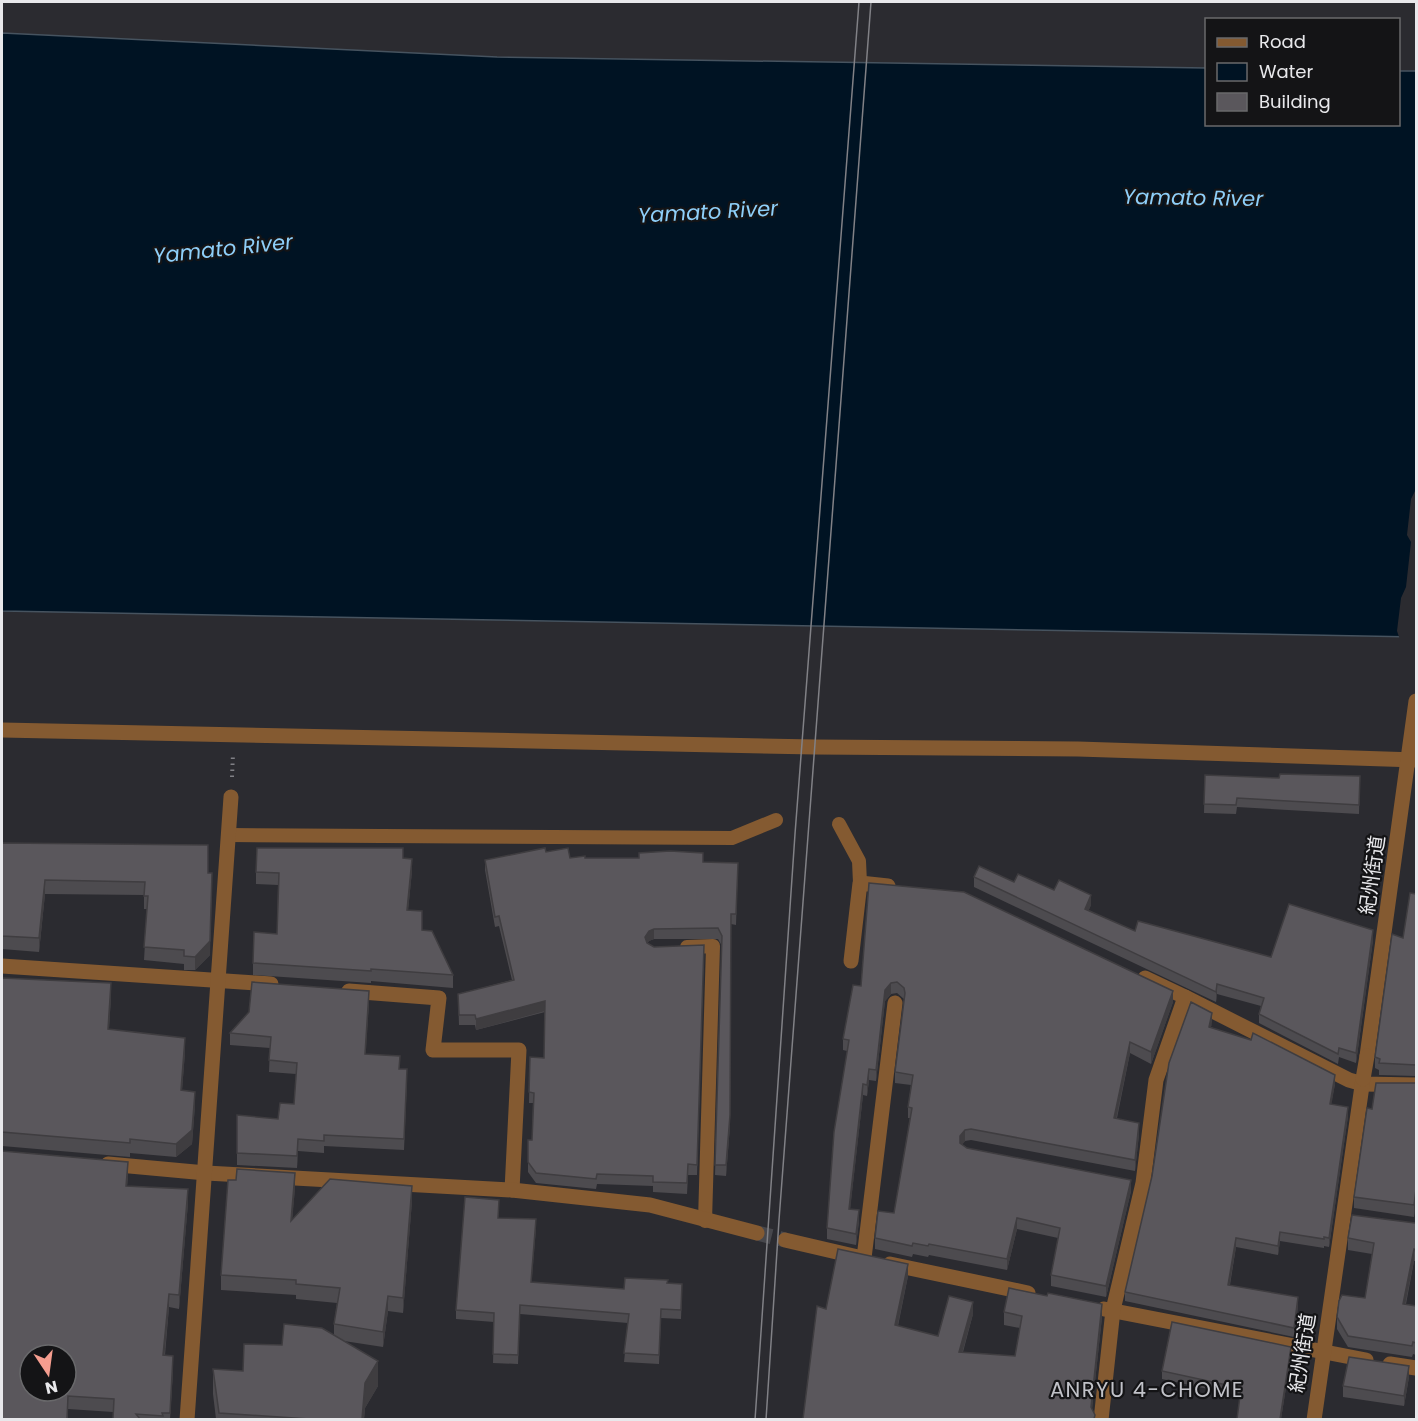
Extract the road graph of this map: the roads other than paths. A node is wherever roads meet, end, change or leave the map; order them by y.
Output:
1 (1416, 701) edge
2 (2, 730) edge
3 (1413, 760) edge
4 (231, 797) dead end
5 (776, 820) dead end
6 (839, 824) dead end
7 (230, 835) junction
8 (860, 883) junction
9 (908, 888) edge
10 (677, 947) edge
11 (851, 961) dead end
12 (2, 966) edge
13 (1133, 972) edge
14 (218, 980) junction
15 (288, 986) edge
16 (334, 989) edge
17 (1185, 997) junction
18 (895, 1003) dead end
19 (1363, 1081) junction
20 (1416, 1085) edge
21 (92, 1163) edge
22 (206, 1173) junction
23 (512, 1190) junction
24 (705, 1221) junction
25 (757, 1233) tunnel mouth
26 (785, 1240) tunnel mouth
27 (864, 1258) junction
28 (1045, 1296) edge
29 (1090, 1306) edge
30 (1113, 1310) junction
31 (1324, 1353) junction
32 (1416, 1368) edge
33 (187, 1419) edge
34 (1101, 1419) edge
35 (1314, 1419) edge

1 - 3 street, 紀州街道
2 - 3 street
3 - 19 street, 紀州街道, bridge
4 - 7 street
5 - 7 lane
6 - 8 lane
7 - 14 street
8 - 9 street
8 - 11 street
10 - 24 lane
12 - 14 street
13 - 17 street
14 - 15 street
14 - 22 street
16 - 23 street
17 - 19 street
17 - 30 street
18 - 27 street
19 - 20 street
19 - 31 street, 紀州街道
21 - 22 street
22 - 23 street
22 - 33 street
23 - 24 street
24 - 25 street
26 - 27 street
27 - 28 street
29 - 30 street
30 - 31 street
30 - 34 street
31 - 32 street
31 - 35 street, 紀州街道

